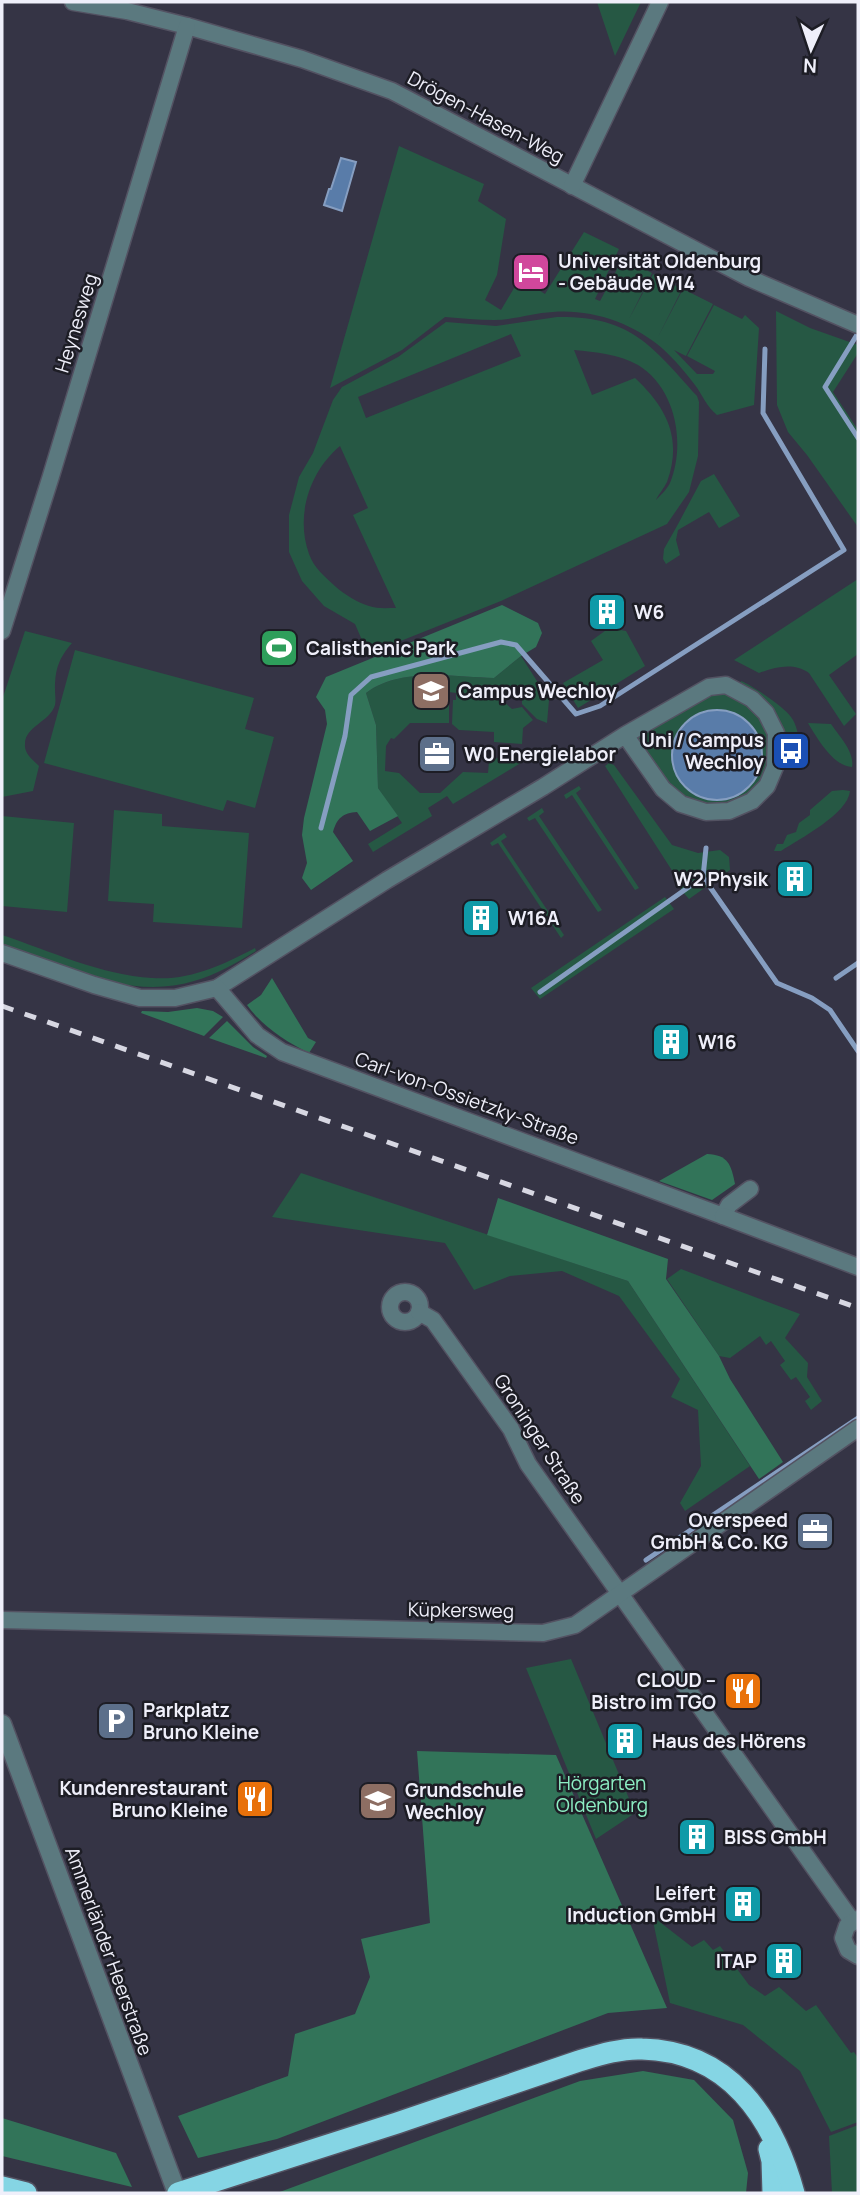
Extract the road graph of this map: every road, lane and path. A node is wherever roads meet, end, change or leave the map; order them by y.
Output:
1 (73, 2) edge
2 (660, 2) edge
3 (187, 26) junction
4 (572, 186) junction
5 (858, 325) edge
6 (2, 631) edge
7 (625, 735) junction
8 (2, 953) edge
9 (217, 988) junction
10 (750, 1189) dead end
11 (723, 1216) junction
12 (858, 1267) edge
13 (419, 1312) dead end
14 (858, 1428) edge
15 (621, 1593) junction
16 (2, 1620) edge
17 (2, 1724) edge
18 (855, 1920) edge
19 (858, 1956) edge
20 (755, 2107) junction
21 (2, 2187) edge
22 (26, 2193) edge
23 (177, 2193) edge
24 (773, 2193) edge
25 (794, 2193) edge

1 - 3 street, Drögen-Hasen-Weg
2 - 4 street
3 - 4 street, Drögen-Hasen-Weg
3 - 6 street, Heynesweg
4 - 5 street, Drögen-Hasen-Weg
7 - 7 street
7 - 9 street
8 - 9 street
9 - 11 street, Carl-von-Ossietzky-Straße
10 - 11 street
11 - 12 street, Carl-von-Ossietzky-Straße
13 - 15 street, Groninger Straße
14 - 15 street, Küpkersweg
15 - 16 street, Küpkersweg
15 - 18 street, Groninger Straße
17 - 23 street, Ammerländer Heerstraße
18 - 19 street
20 - 23 highway
20 - 24 highway
20 - 25 highway
21 - 22 highway

